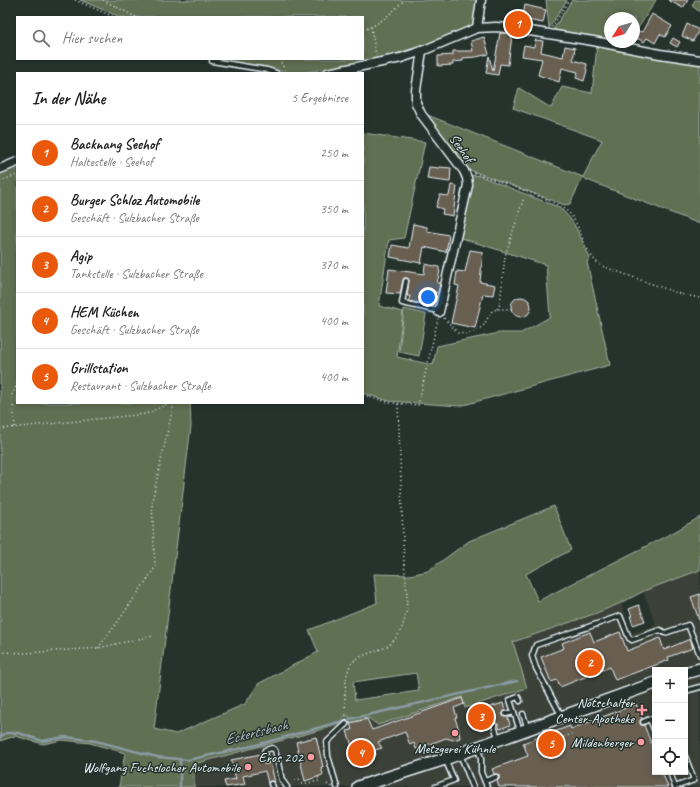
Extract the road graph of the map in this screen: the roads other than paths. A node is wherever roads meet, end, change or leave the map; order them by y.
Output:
1 (481, 0) edge
2 (477, 28) junction
3 (422, 51) junction
4 (700, 60) edge
5 (212, 61) dead end
6 (273, 72) edge
7 (333, 72) edge
8 (16, 162) edge
9 (0, 169) edge
10 (406, 282) dead end
11 (440, 312) joint
12 (700, 655) edge
13 (700, 670) edge
14 (688, 672) edge
15 (652, 687) edge
16 (700, 687) edge
17 (688, 692) edge
18 (520, 701) dead end
19 (514, 712) junction
20 (506, 714) dead end
21 (524, 714) dead end
22 (562, 717) junction
23 (643, 722) dead end
24 (346, 724) dead end
25 (652, 724) edge
26 (494, 725) dead end
27 (524, 731) junction
28 (499, 740) junction
29 (477, 748) junction
30 (460, 754) junction
31 (445, 759) junction
32 (266, 761) dead end
33 (688, 764) edge
34 (671, 775) edge
35 (493, 777) dead end
36 (485, 781) junction
37 (382, 784) edge
38 (287, 787) edge
39 (337, 787) edge
40 (358, 787) edge
41 (435, 787) edge
42 (473, 787) edge
43 (487, 787) edge
44 (675, 787) edge

1 - 2 street
2 - 3 street
2 - 4 street
3 - 7 street
3 - 11 street, Seehof
5 - 6 lane
8 - 9 street
10 - 11 lane
12 - 22 lane
13 - 14 street
15 - 22 street
16 - 17 lane
18 - 19 lane
19 - 20 lane
19 - 27 lane
21 - 27 lane
22 - 27 street
23 - 25 lane
24 - 39 lane
26 - 28 lane
27 - 28 street
28 - 29 street
29 - 30 street
29 - 36 lane
30 - 31 street
30 - 42 lane
31 - 37 street
31 - 41 lane
32 - 38 lane
33 - 44 lane
34 - 44 lane
35 - 36 lane
36 - 43 lane
37 - 40 street

